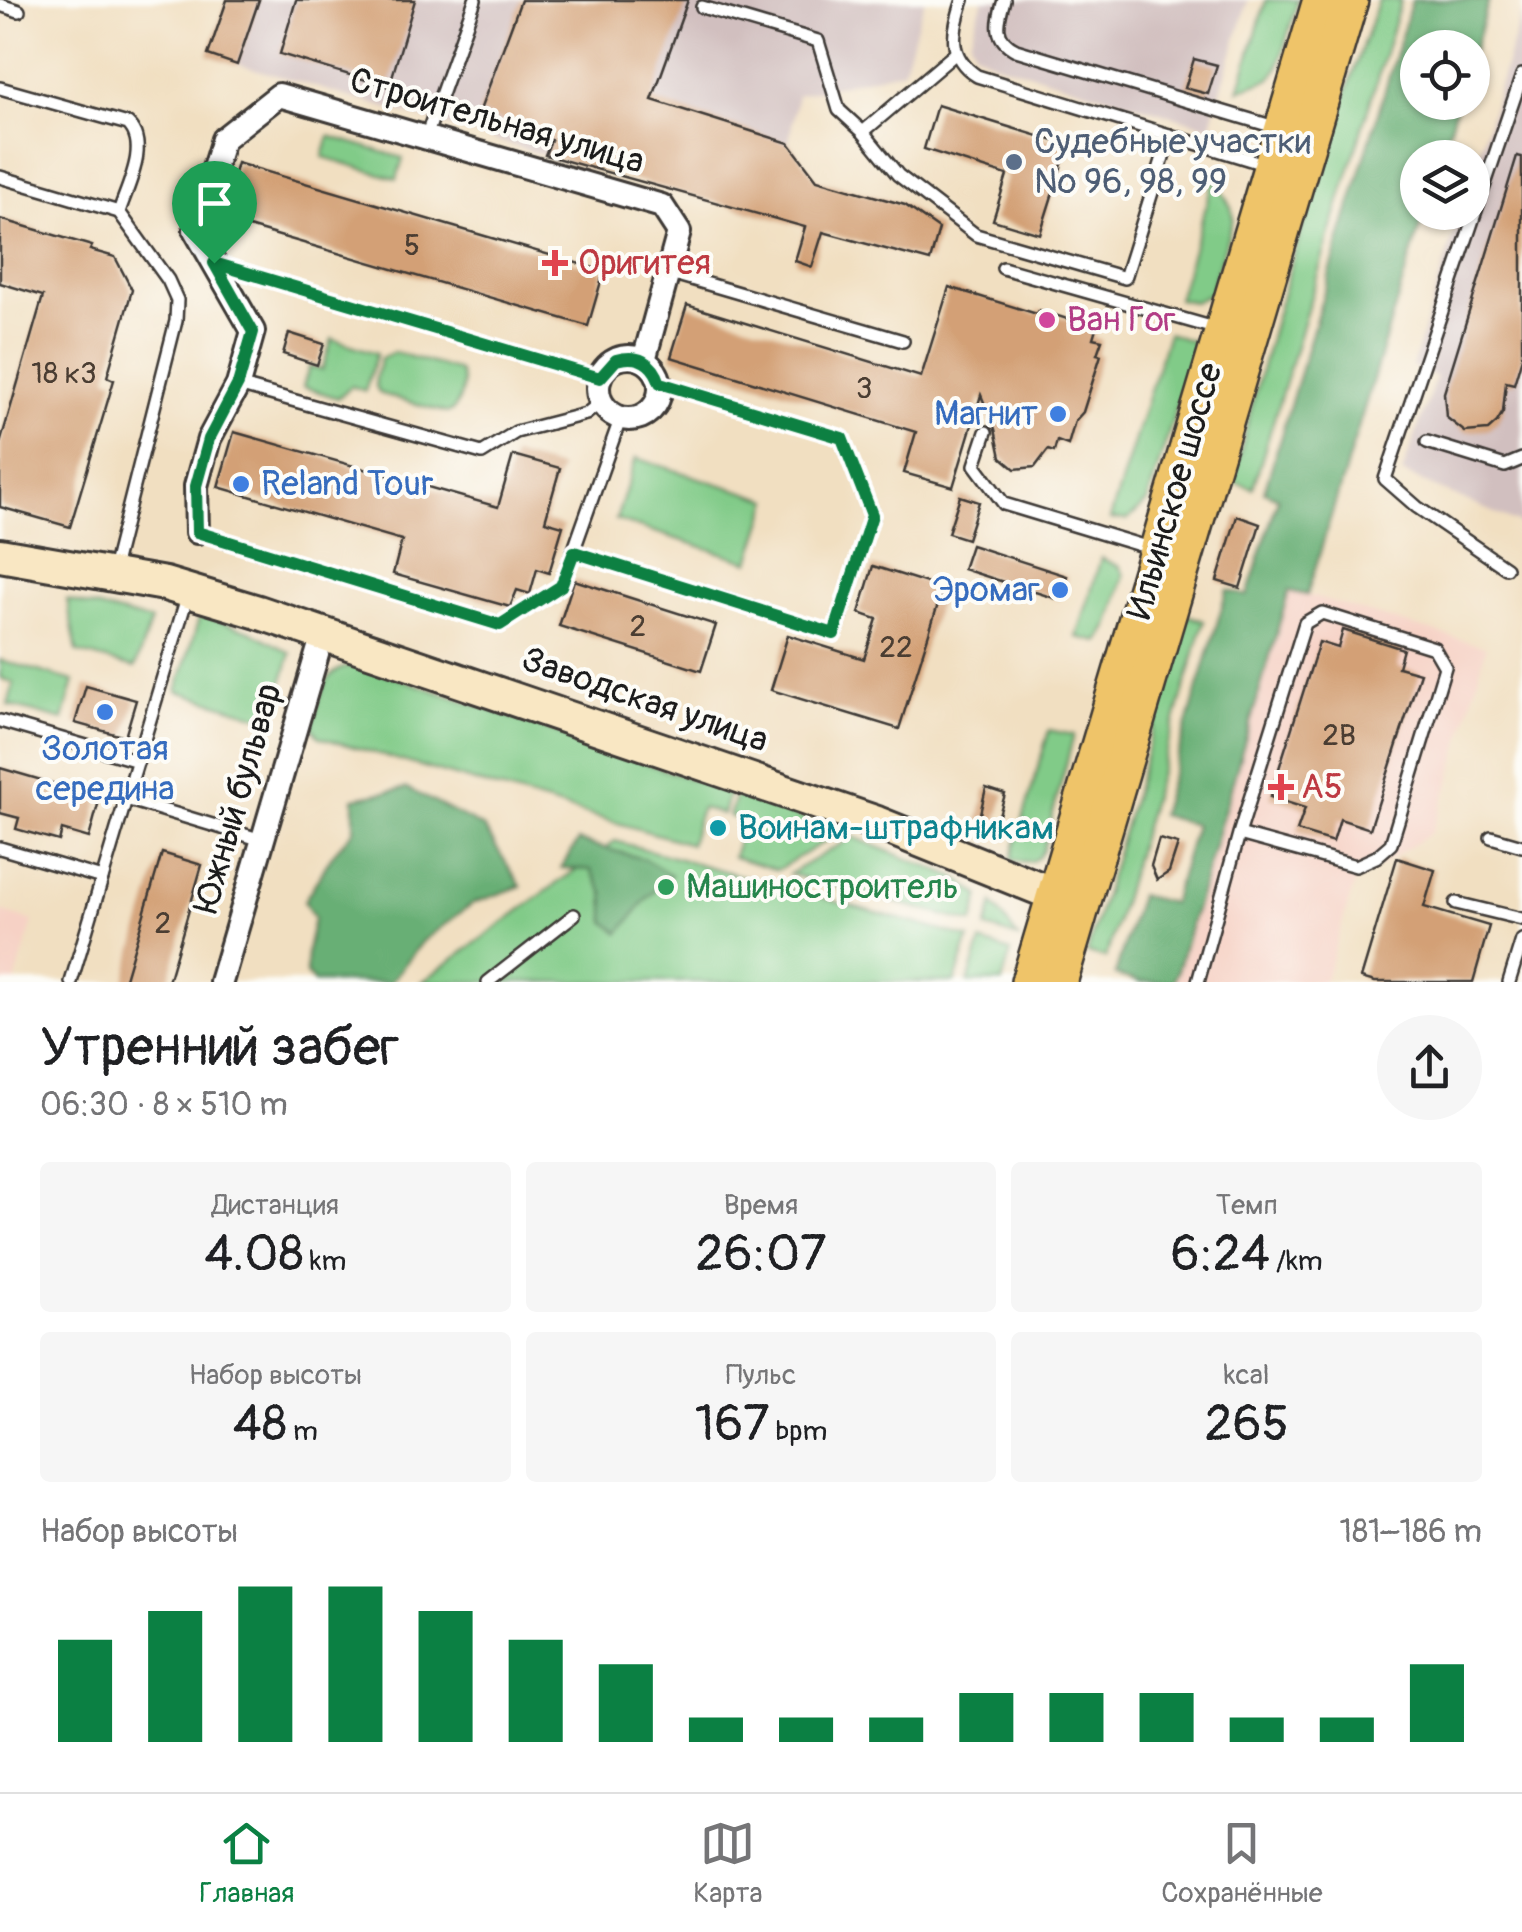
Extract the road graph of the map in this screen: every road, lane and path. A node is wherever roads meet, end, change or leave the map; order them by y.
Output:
1 (475, 0) edge
2 (963, 0) edge
3 (1004, 0) edge
4 (1321, 0) edge
5 (1350, 0) edge
6 (0, 6) edge
7 (702, 7) dead end
8 (19, 11) dead end
9 (956, 53) junction
10 (1522, 75) edge
11 (0, 88) edge
12 (1282, 129) junction
13 (863, 132) junction
14 (1170, 135) junction
15 (426, 138) junction
16 (1271, 166) junction
17 (0, 177) edge
18 (119, 212) junction
19 (214, 263) junction
20 (1003, 268) dead end
21 (667, 272) junction
22 (1222, 330) junction
23 (903, 341) dead end
24 (644, 360) junction
25 (600, 378) junction
26 (660, 383) junction
27 (238, 384) junction
28 (602, 402) junction
29 (621, 418) junction
30 (986, 432) dead end
31 (1427, 442) dead end
32 (1522, 459) edge
33 (197, 532) joint
34 (1158, 550) junction
35 (574, 552) junction
36 (0, 555) edge
37 (1506, 568) dead end
38 (111, 576) junction
39 (190, 590) junction
40 (322, 634) junction
41 (0, 721) edge
42 (138, 760) junction
43 (126, 799) junction
44 (1239, 834) junction
45 (1491, 837) dead end
46 (262, 840) junction
47 (1522, 846) edge
48 (0, 848) edge
49 (102, 878) junction
50 (1068, 900) junction
51 (1456, 903) dead end
52 (574, 916) dead end
53 (1522, 919) edge
54 (1522, 940) edge
55 (1049, 979) edge
56 (71, 982) edge
57 (221, 982) edge
58 (488, 982) edge
59 (1198, 982) edge
60 (1509, 982) edge

1 - 15 lane
2 - 9 lane
3 - 12 lane
4 - 12 main road, Ильинское шоссе
5 - 50 main road, Ильинское шоссе
6 - 8 lane
7 - 13 lane
9 - 13 lane
9 - 14 lane
10 - 37 lane
11 - 18 lane
12 - 16 main road, Ильинское шоссе
13 - 14 lane
14 - 16 lane
15 - 19 street, Строительная улица
15 - 21 street, Строительная улица
16 - 22 main road, Ильинское шоссе
17 - 18 lane
18 - 38 lane
19 - 25 lane
19 - 27 street
20 - 22 lane
21 - 23 lane
21 - 24 street, Строительная улица
22 - 34 main road, Ильинское шоссе
24 - 25 street
24 - 26 street
25 - 28 street
26 - 29 street
26 - 35 lane
27 - 28 lane
27 - 33 street
28 - 29 street
29 - 35 lane
30 - 34 lane
31 - 32 lane
33 - 35 lane
34 - 50 main road, Ильинское шоссе
36 - 38 street, Заводская улица
38 - 39 street, Заводская улица
39 - 40 street, Заводская улица
39 - 42 lane
40 - 46 street, Южный бульвар
40 - 50 street, Заводская улица
41 - 42 lane
42 - 43 lane
43 - 46 lane
43 - 49 lane
44 - 44 lane
44 - 59 lane
45 - 47 lane
46 - 57 street, Южный бульвар
48 - 49 lane
49 - 56 lane
50 - 55 main road, Ильинское шоссе
51 - 53 lane
52 - 58 lane
54 - 60 lane

